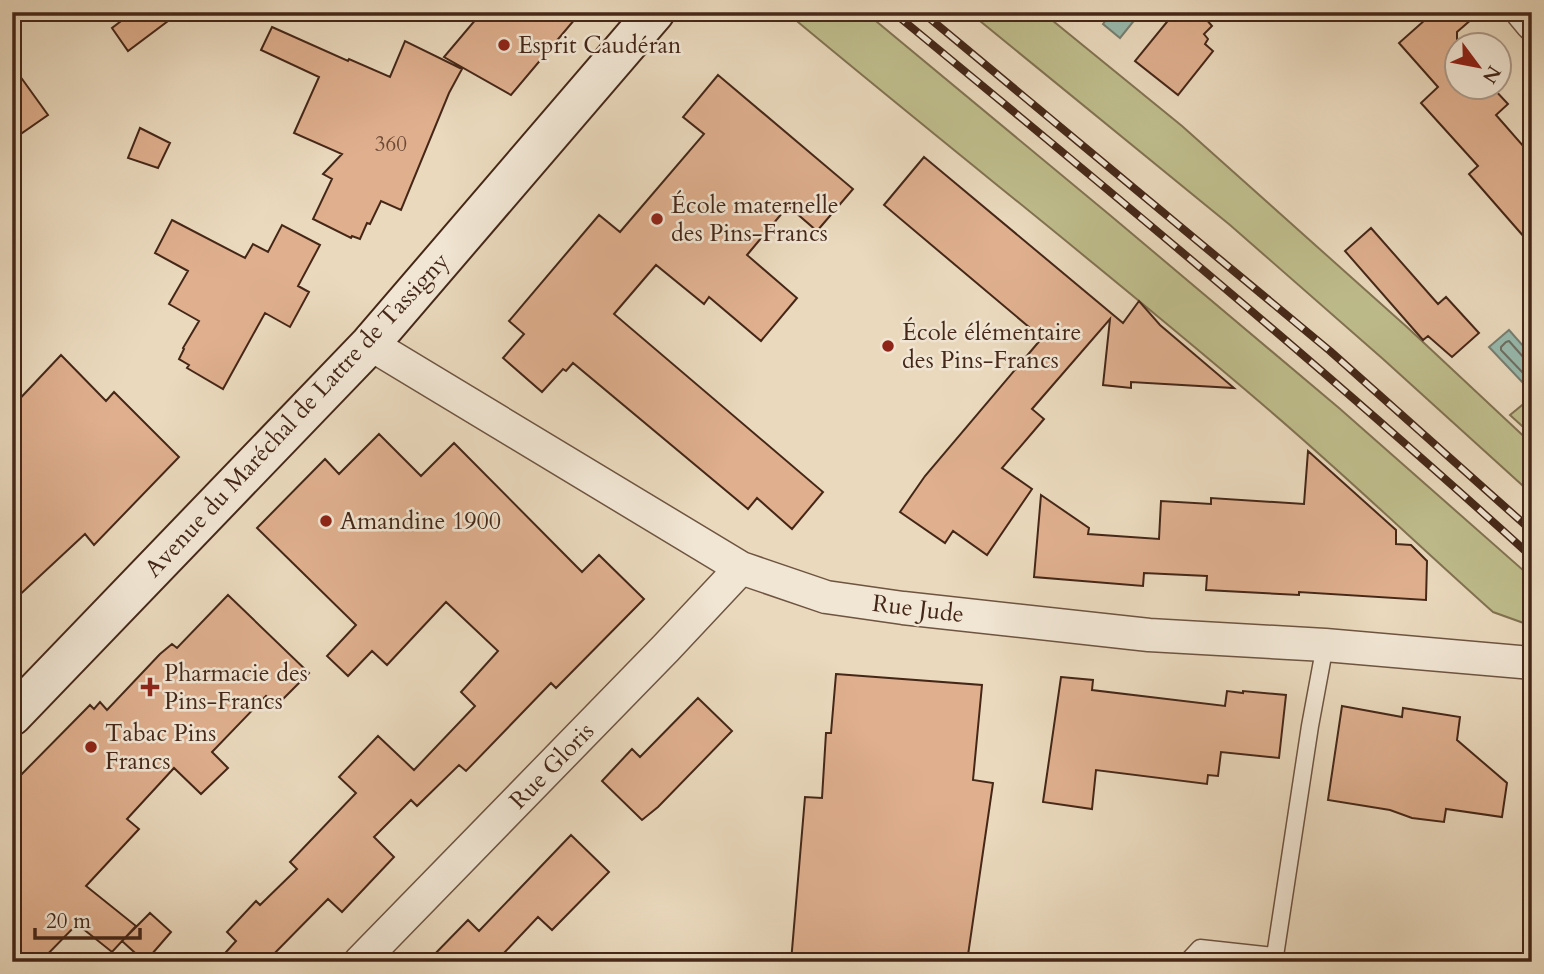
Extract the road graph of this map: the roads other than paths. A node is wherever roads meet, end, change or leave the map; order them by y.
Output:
1 (655, 12) edge
2 (1522, 12) edge
3 (1532, 24) edge
4 (370, 344) junction
5 (741, 568) junction
6 (1325, 645) junction
7 (1532, 663) edge
8 (12, 716) edge
9 (360, 962) edge
10 (1187, 962) edge

1 - 4 main road, Avenue du Maréchal de Lattre de Tassigny
2 - 3 street
4 - 5 street, Rue Jude
4 - 8 main road, Avenue du Maréchal de Lattre de Tassigny
5 - 6 street, Rue Jude
5 - 9 street, Rue Gloris
6 - 7 street, Rue Jude
6 - 10 lane

